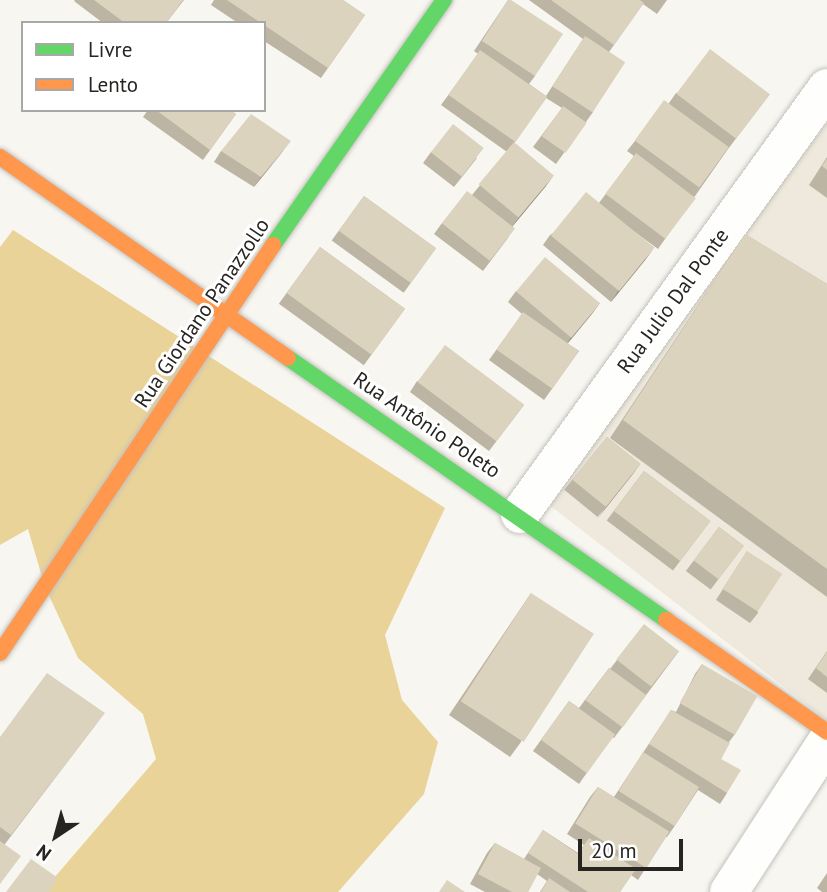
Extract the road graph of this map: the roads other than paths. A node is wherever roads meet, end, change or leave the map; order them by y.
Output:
1 (443, 0) edge
2 (827, 88) edge
3 (0, 157) edge
4 (225, 313) junction
5 (520, 514) junction
6 (0, 653) edge
7 (827, 732) edge
8 (827, 741) edge
9 (729, 892) edge

1 - 4 street, Rua Giordano Panazzollo
2 - 5 street, Rua Julio Dal Ponte
3 - 4 street, Rua Antônio Poleto
4 - 5 street, Rua Antônio Poleto
4 - 6 street, Rua Giordano Panazzollo
5 - 7 street, Rua Antônio Poleto
8 - 9 street

